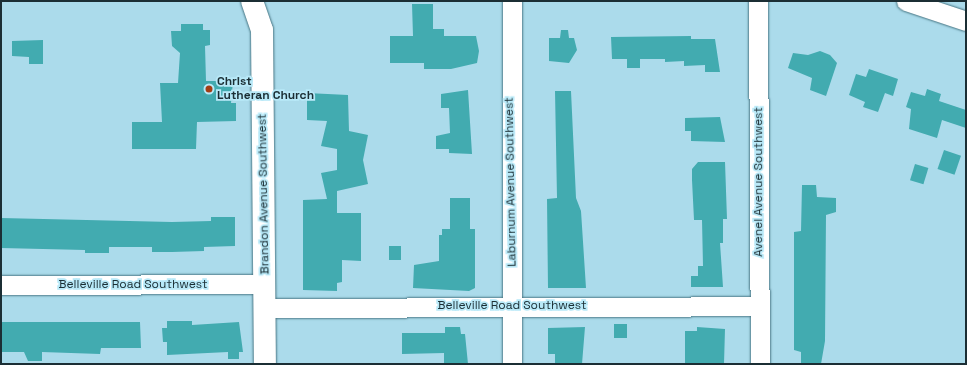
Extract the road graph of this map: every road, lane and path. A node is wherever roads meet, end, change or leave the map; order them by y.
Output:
1 (252, 1) edge
2 (512, 1) edge
3 (758, 1) edge
4 (906, 1) edge
5 (966, 21) edge
6 (265, 284) junction
7 (1, 285) edge
8 (512, 306) junction
9 (760, 306) junction
10 (265, 308) junction
11 (265, 364) edge
12 (512, 364) edge
13 (760, 364) edge

1 - 6 main road, Brandon Avenue Southwest
2 - 8 street, Laburnum Avenue Southwest
3 - 9 street, Avenel Avenue Southwest
4 - 5 street
6 - 7 street, Belleville Road Southwest
6 - 10 main road, Brandon Avenue Southwest
8 - 9 street, Belleville Road Southwest
8 - 10 street, Belleville Road Southwest
8 - 12 street, Laburnum Avenue Southwest
9 - 13 street, Avenel Avenue Southwest
10 - 11 main road, Brandon Avenue Southwest

